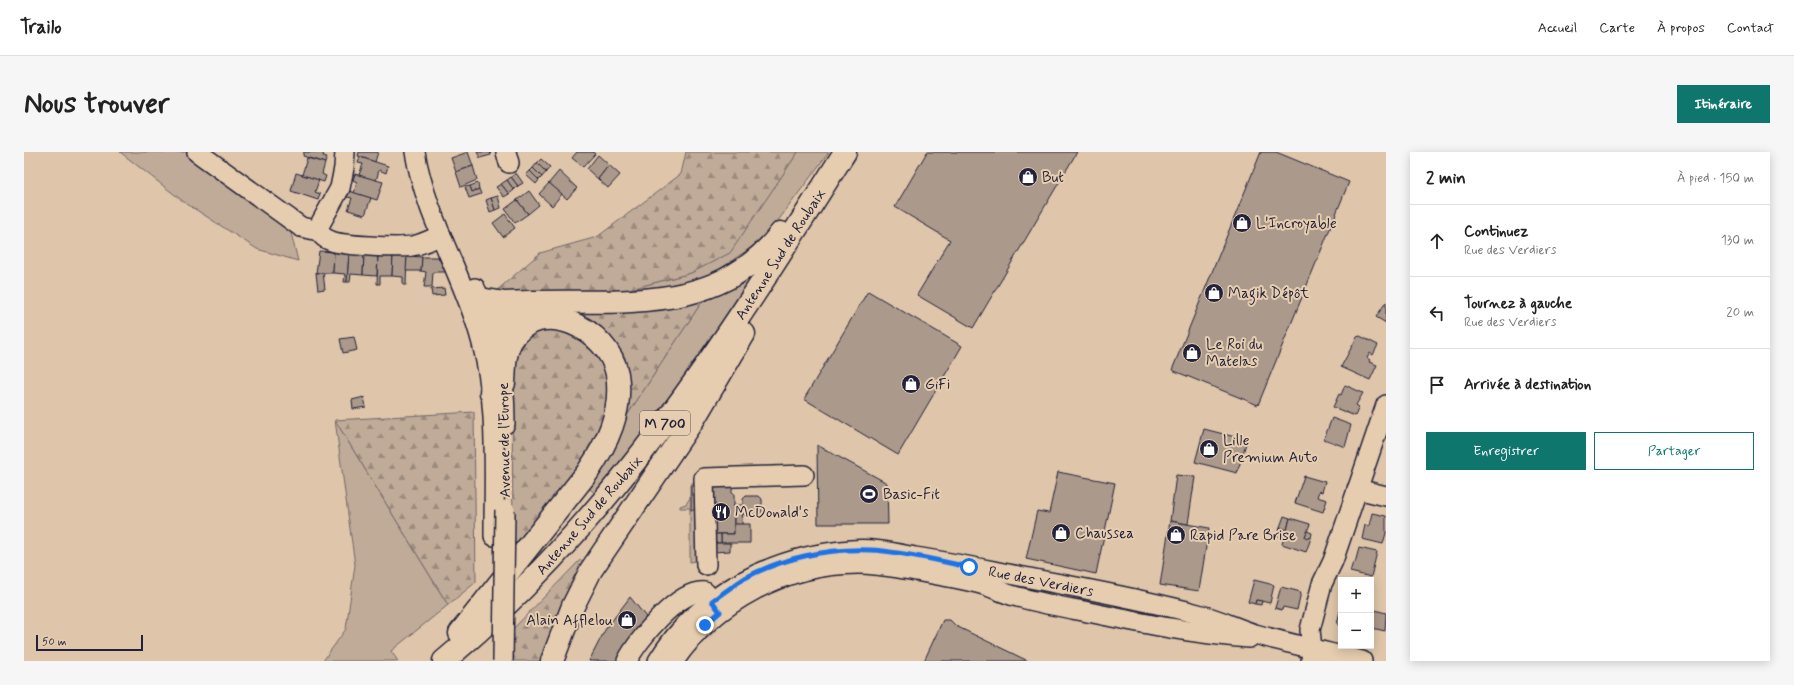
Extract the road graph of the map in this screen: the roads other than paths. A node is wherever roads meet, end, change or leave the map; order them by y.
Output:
1 (197, 152) edge
2 (345, 152) edge
3 (415, 152) edge
4 (839, 152) edge
5 (845, 152) edge
6 (856, 152) edge
7 (319, 231) junction
8 (441, 235) junction
9 (778, 276) junction
10 (480, 298) junction
11 (534, 302) junction
12 (494, 333) junction
13 (498, 388) junction
14 (1386, 406) edge
15 (804, 475) dead end
16 (1357, 489) junction
17 (1386, 496) edge
18 (706, 564) dead end
19 (716, 606) junction
20 (1311, 655) edge
21 (432, 661) edge
22 (444, 661) edge
23 (458, 661) edge
24 (493, 661) edge
25 (503, 661) edge
26 (552, 661) edge
27 (627, 661) edge
28 (658, 661) edge
29 (674, 661) edge
30 (1362, 661) edge

1 - 7 street
2 - 7 street
3 - 8 street, Avenue de l'Europe
4 - 11 highway
5 - 22 highway, Antenne Sud de Roubaix / M 700
6 - 9 highway, Antenne Sud de Roubaix / M 700
7 - 8 street
8 - 10 street, Avenue de l'Europe
8 - 13 street, Avenue de l'Europe
9 - 23 highway, Antenne Sud de Roubaix / M 700
9 - 26 highway
10 - 11 highway
10 - 12 street, Avenue de l'Europe
11 - 12 highway
12 - 13 highway
13 - 21 highway
13 - 24 street, Avenue de l'Europe
13 - 25 street, Avenue de l'Europe, bridge
14 - 16 street
15 - 18 street
16 - 17 street
16 - 20 street
19 - 20 street, Rue des Verdiers
19 - 27 street
19 - 28 street, Rue des Verdiers
19 - 29 street, Rue des Verdiers
20 - 30 street, Rue des Verdiers

